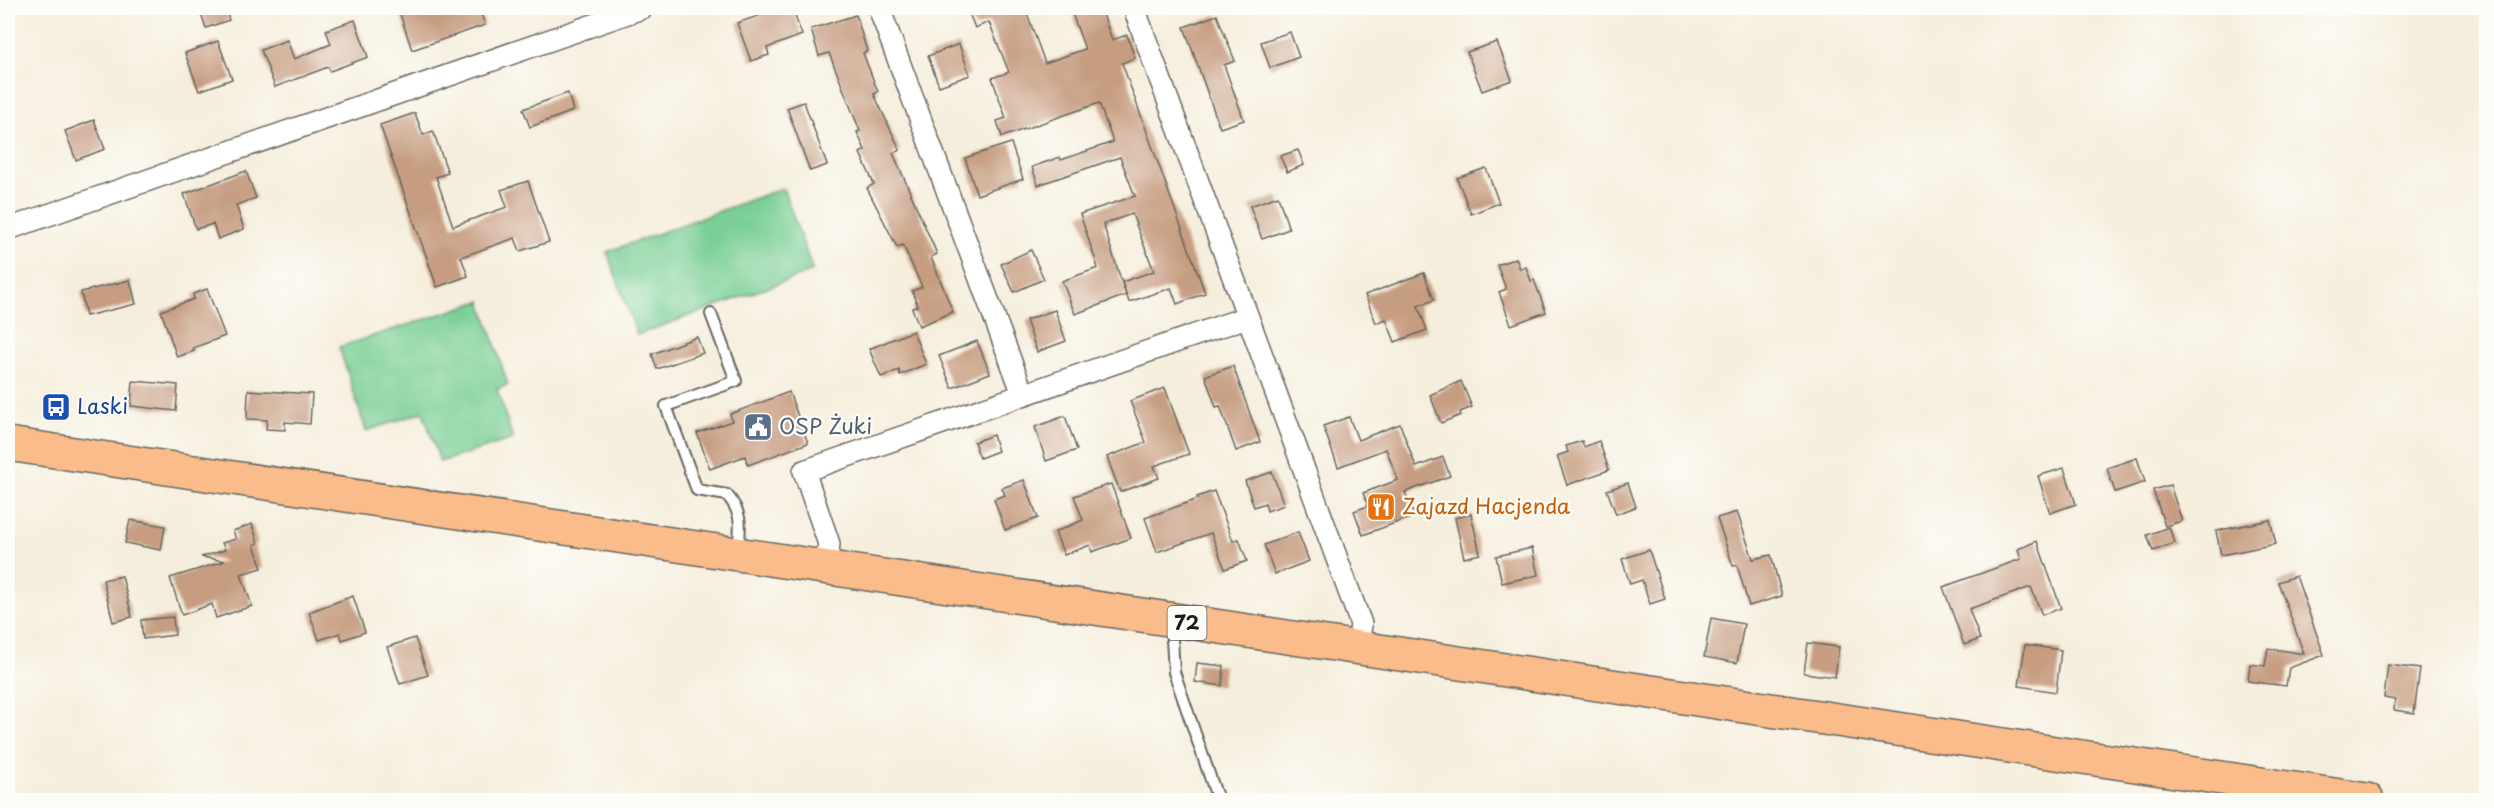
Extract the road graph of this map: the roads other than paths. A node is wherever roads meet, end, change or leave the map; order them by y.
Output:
1 (642, 8) edge
2 (879, 8) edge
3 (1134, 8) edge
4 (8, 229) edge
5 (711, 314) dead end
6 (1247, 317) junction
7 (1023, 394) junction
8 (8, 444) edge
9 (738, 555) junction
10 (826, 568) junction
11 (1171, 620) junction
12 (1358, 648) junction
13 (1218, 801) edge
14 (2367, 801) edge

1 - 4 street
2 - 7 street
3 - 6 street
5 - 9 lane
6 - 7 street
6 - 12 street
7 - 10 street
8 - 9 main road, 72
9 - 10 main road, 72
10 - 11 main road, 72
11 - 12 main road, 72
11 - 13 lane
12 - 14 main road, 72

